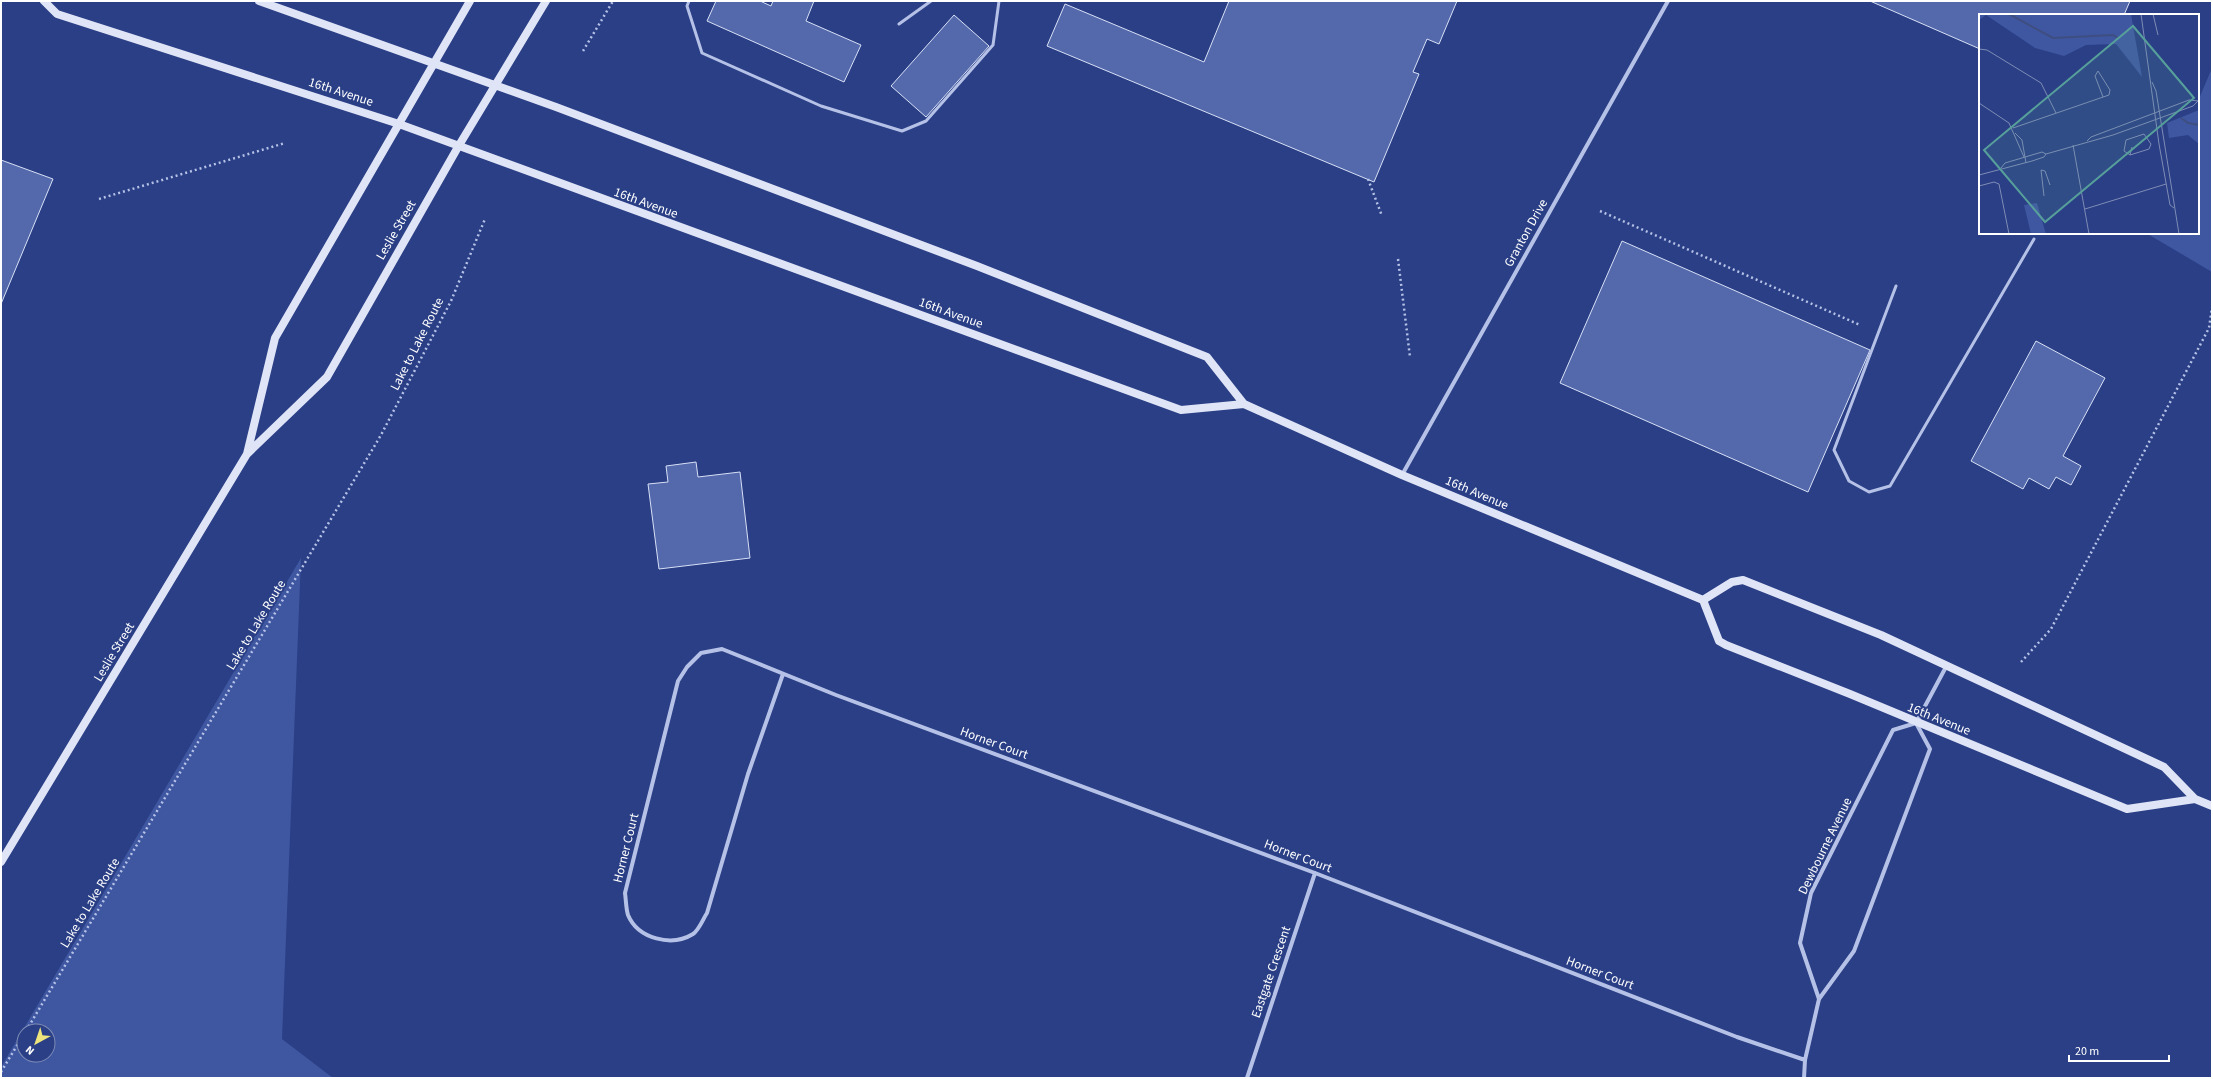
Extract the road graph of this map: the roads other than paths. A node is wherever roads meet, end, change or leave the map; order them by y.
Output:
1 (44, 1) edge
2 (259, 1) edge
3 (470, 1) edge
4 (546, 1) edge
5 (689, 1) edge
6 (931, 1) edge
7 (999, 1) edge
8 (1668, 1) edge
9 (898, 24) dead end
10 (434, 64) junction
11 (496, 84) junction
12 (400, 124) junction
13 (458, 147) junction
14 (2034, 239) dead end
15 (1896, 286) dead end
16 (1244, 404) junction
17 (247, 454) junction
18 (1402, 475) junction
19 (1703, 600) junction
20 (1947, 665) junction
21 (783, 674) junction
22 (1916, 723) junction
23 (2195, 799) junction
24 (2212, 806) edge
25 (1, 862) edge
26 (1315, 873) junction
27 (1819, 999) junction
28 (1805, 1060) junction
29 (1246, 1078) edge
30 (1804, 1078) edge

1 - 12 main road, 16th Avenue
2 - 10 main road, 16th Avenue
3 - 10 main road, Leslie Street
4 - 11 main road, Leslie Street
5 - 7 lane
6 - 9 lane
8 - 18 street, Granton Drive
10 - 11 main road, 16th Avenue
10 - 12 main road, Leslie Street
11 - 13 main road, Leslie Street
11 - 16 main road, 16th Avenue
12 - 13 main road, 16th Avenue
12 - 17 main road, Leslie Street
13 - 16 main road, 16th Avenue
13 - 17 main road, Leslie Street
14 - 15 lane
16 - 18 main road, 16th Avenue
17 - 25 main road, Leslie Street
18 - 19 main road, 16th Avenue
19 - 20 main road
19 - 22 main road, 16th Avenue
20 - 22 street
20 - 23 main road
21 - 21 street, Horner Court
21 - 26 street, Horner Court
22 - 23 main road, 16th Avenue
22 - 27 street
22 - 27 street, Dewbourne Avenue
23 - 24 main road
26 - 28 street, Horner Court
26 - 29 street, Eastgate Crescent
27 - 28 street
28 - 30 street

